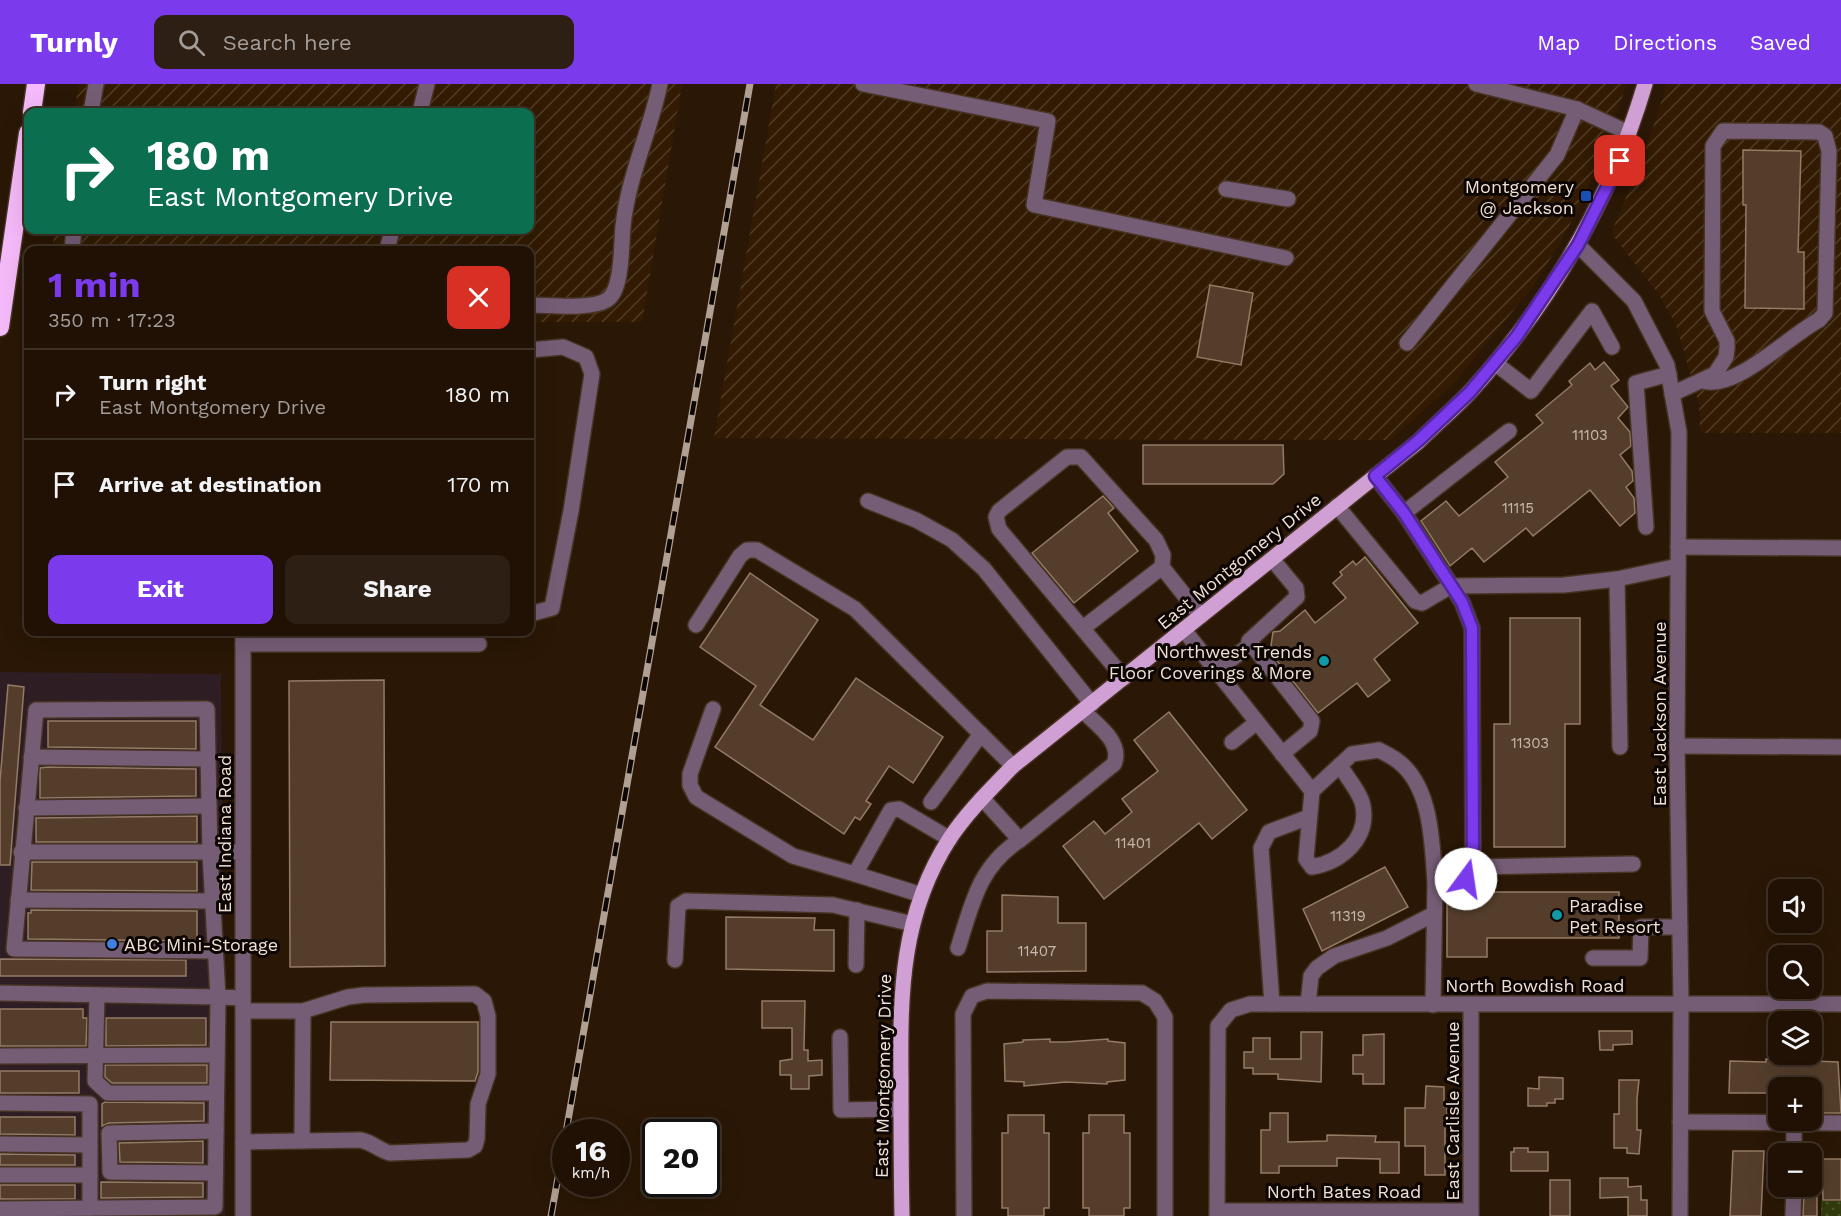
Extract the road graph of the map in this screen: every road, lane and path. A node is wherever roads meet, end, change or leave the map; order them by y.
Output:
1 (36, 84) edge
2 (96, 84) edge
3 (427, 84) edge
4 (660, 84) edge
5 (863, 84) edge
6 (1476, 84) edge
7 (1645, 84) edge
8 (33, 108) edge
9 (92, 108) edge
10 (421, 108) edge
11 (1577, 109) junction
12 (1629, 133) junction
13 (24, 161) edge
14 (1226, 189) dead end
15 (1288, 199) dead end
16 (1578, 245) junction
17 (1286, 258) dead end
18 (534, 305) edge
19 (0, 327) edge
20 (1407, 343) dead end
21 (1612, 347) dead end
22 (534, 350) edge
23 (1495, 363) junction
24 (1669, 374) junction
25 (1703, 381) junction
26 (1672, 394) junction
27 (1509, 431) dead end
28 (1375, 476) junction
29 (868, 501) dead end
30 (1337, 506) junction
31 (1404, 513) junction
32 (1646, 527) dead end
33 (1678, 547) junction
34 (1841, 548) edge
35 (1272, 559) junction
36 (1678, 566) junction
37 (1162, 567) junction
38 (1617, 579) junction
39 (1451, 586) junction
40 (534, 613) edge
41 (1201, 616) junction
42 (696, 625) dead end
43 (1083, 628) junction
44 (1184, 630) junction
45 (243, 638) edge
46 (411, 638) edge
47 (479, 644) dead end
48 (1250, 645) junction
49 (1216, 671) junction
50 (1124, 678) junction
51 (1087, 707) junction
52 (713, 709) dead end
53 (1257, 722) junction
54 (981, 734) junction
55 (1232, 742) dead end
56 (1677, 746) junction
57 (1620, 747) dead end
58 (1841, 747) edge
59 (1282, 754) junction
60 (31, 757) junction
61 (207, 759) junction
62 (1340, 765) junction
63 (1013, 766) junction
64 (1312, 791) junction
65 (982, 798) junction
66 (932, 802) dead end
67 (209, 806) junction
68 (26, 808) junction
69 (1309, 817) junction
70 (950, 839) junction
71 (1020, 840) junction
72 (21, 852) junction
73 (243, 852) junction
74 (210, 854) junction
75 (1633, 864) dead end
76 (1473, 867) junction
77 (855, 874) junction
78 (1435, 882) junction
79 (922, 896) junction
80 (18, 900) junction
81 (212, 901) junction
82 (857, 910) junction
83 (1434, 914) junction
84 (913, 924) junction
85 (1680, 927) junction
86 (958, 948) dead end
87 (214, 951) junction
88 (1593, 958) dead end
89 (675, 960) dead end
90 (856, 965) dead end
91 (0, 993) edge
92 (97, 995) junction
93 (218, 997) junction
94 (1681, 1003) junction
95 (1272, 1004) junction
96 (1308, 1004) junction
97 (1841, 1004) edge
98 (243, 1005) junction
99 (1433, 1005) junction
100 (1471, 1005) junction
101 (303, 1011) junction
102 (840, 1037) dead end
103 (217, 1055) junction
104 (0, 1056) edge
105 (94, 1056) junction
106 (216, 1093) junction
107 (0, 1103) edge
108 (901, 1109) junction
109 (1680, 1122) junction
110 (1768, 1124) edge
111 (1822, 1124) edge
112 (1841, 1124) edge
113 (216, 1131) junction
114 (302, 1141) junction
115 (243, 1142) junction
116 (0, 1144) edge
117 (90, 1145) junction
118 (215, 1173) junction
119 (0, 1175) edge
120 (90, 1175) junction
121 (1794, 1197) edge
122 (90, 1208) junction
123 (0, 1209) edge
124 (1471, 1213) edge
125 (1217, 1214) edge
126 (243, 1216) edge
127 (902, 1216) edge
128 (964, 1216) edge
129 (1165, 1216) edge
130 (1680, 1216) edge
131 (1793, 1216) edge

1 - 8 highway
2 - 9 street
3 - 10 street
4 - 18 street
5 - 17 street
6 - 11 street
7 - 12 main road, East Montgomery Drive
11 - 12 street
11 - 20 street
12 - 16 main road, East Montgomery Drive
13 - 19 highway
14 - 15 street
16 - 23 main road, East Montgomery Drive
16 - 24 street, East Jackson Avenue
21 - 23 street
22 - 40 street
23 - 28 main road, East Montgomery Drive
24 - 26 street, East Jackson Avenue
24 - 32 street
25 - 25 street
25 - 26 street
26 - 33 street, East Jackson Avenue
27 - 31 street
28 - 30 main road, East Montgomery Drive
28 - 31 street
29 - 51 street
30 - 35 main road, East Montgomery Drive
30 - 39 street
31 - 39 street
33 - 34 street
33 - 36 street, East Jackson Avenue
35 - 41 main road, East Montgomery Drive
35 - 48 street
36 - 38 street
36 - 56 street, East Jackson Avenue
37 - 41 street
37 - 43 street
37 - 43 street
38 - 39 street
38 - 57 street
39 - 76 street
41 - 44 main road, East Montgomery Drive
42 - 54 street
43 - 50 street
44 - 49 street
44 - 50 main road, East Montgomery Drive
45 - 46 street
45 - 73 street, East Indiana Road
46 - 47 street
48 - 49 street
48 - 59 street
49 - 53 street
50 - 51 main road, East Montgomery Drive
51 - 63 main road, East Montgomery Drive
51 - 71 street
52 - 77 street
53 - 55 street
53 - 59 street
54 - 63 street
54 - 66 street
56 - 58 street
56 - 85 street, East Jackson Avenue
59 - 64 street
60 - 61 street
60 - 61 street
60 - 68 street
61 - 67 street
62 - 64 street
62 - 69 street
62 - 78 street
63 - 65 main road, East Montgomery Drive
64 - 69 street
65 - 70 main road, East Montgomery Drive
65 - 71 street
67 - 68 street
67 - 74 street
68 - 72 street
69 - 95 street
70 - 77 street
70 - 79 main road, East Montgomery Drive
71 - 86 street
72 - 74 street
72 - 80 street
73 - 74 street
73 - 98 street, East Indiana Road
74 - 81 street
75 - 76 street
76 - 78 street
77 - 79 street
78 - 83 street
79 - 84 main road, East Montgomery Drive
80 - 81 street
80 - 87 street
81 - 87 street
82 - 84 street
82 - 89 street
82 - 90 street
83 - 96 street
83 - 99 street
84 - 108 main road, East Montgomery Drive
85 - 88 street
85 - 94 street, East Jackson Avenue
87 - 93 street
91 - 92 street
92 - 93 street
92 - 105 street
93 - 98 street
93 - 103 street
94 - 97 street, North Bowdish Road
94 - 100 street, North Bowdish Road
94 - 109 street, East Jackson Avenue
95 - 96 street, North Bowdish Road
95 - 125 street, North Bowdish Road
96 - 99 street, North Bowdish Road
98 - 101 street
98 - 115 street, East Indiana Road
99 - 100 street, North Bowdish Road
100 - 124 street, East Carlisle Avenue
101 - 114 street
101 - 114 street
102 - 108 street
103 - 105 street
103 - 106 street
104 - 105 street
105 - 106 street
106 - 113 street
107 - 117 street
108 - 127 main road, East Montgomery Drive
109 - 110 street
109 - 130 street, East Jackson Avenue
111 - 112 street
113 - 118 street
113 - 118 street
114 - 115 street
115 - 126 street, East Indiana Road
116 - 117 street
117 - 120 street
118 - 122 street
119 - 120 street
120 - 122 street
121 - 131 street
122 - 123 street
124 - 125 street, North Bates Road
128 - 129 street

